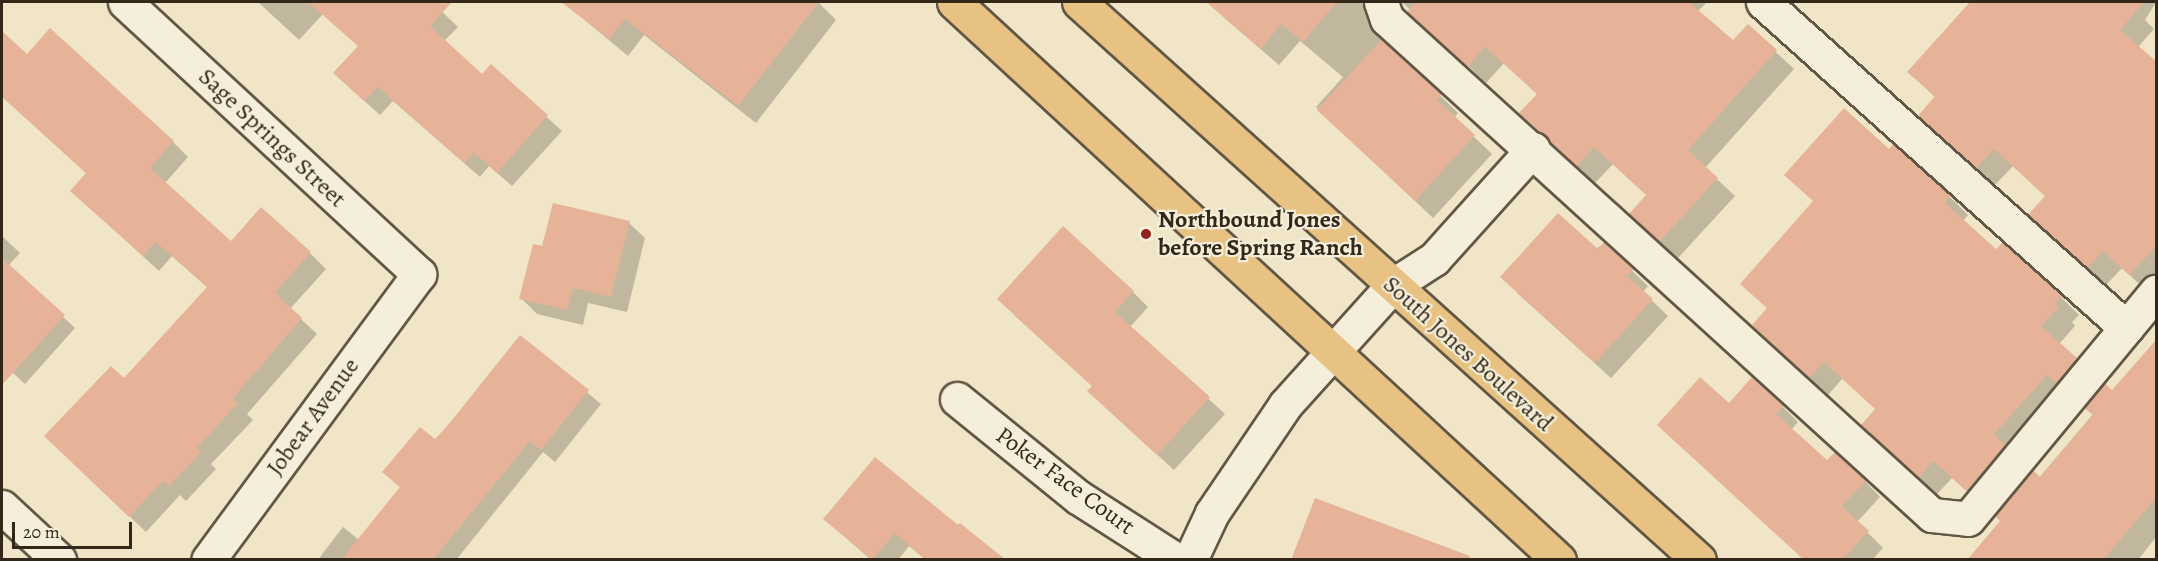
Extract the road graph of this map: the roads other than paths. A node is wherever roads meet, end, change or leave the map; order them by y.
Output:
1 (125, 2) edge
2 (954, 2) edge
3 (1079, 2) edge
4 (1381, 2) edge
5 (1763, 2) edge
6 (1533, 149) junction
7 (419, 274) joint
8 (1392, 286) junction
9 (2157, 292) edge
10 (2126, 328) junction
11 (1333, 351) junction
12 (957, 399) dead end
13 (2, 507) edge
14 (59, 560) edge
15 (208, 560) edge
16 (1176, 560) edge
17 (1190, 560) edge
18 (1559, 560) edge
19 (1699, 560) edge

1 - 7 street, Sage Springs Street
2 - 11 main road
3 - 8 main road, South Jones Boulevard
4 - 6 street
5 - 10 street
6 - 8 street
6 - 10 street
7 - 15 street, Jobear Avenue
8 - 11 street
8 - 19 main road, South Jones Boulevard
9 - 10 street
11 - 17 street
11 - 18 main road
12 - 16 street, Poker Face Court
13 - 14 street

